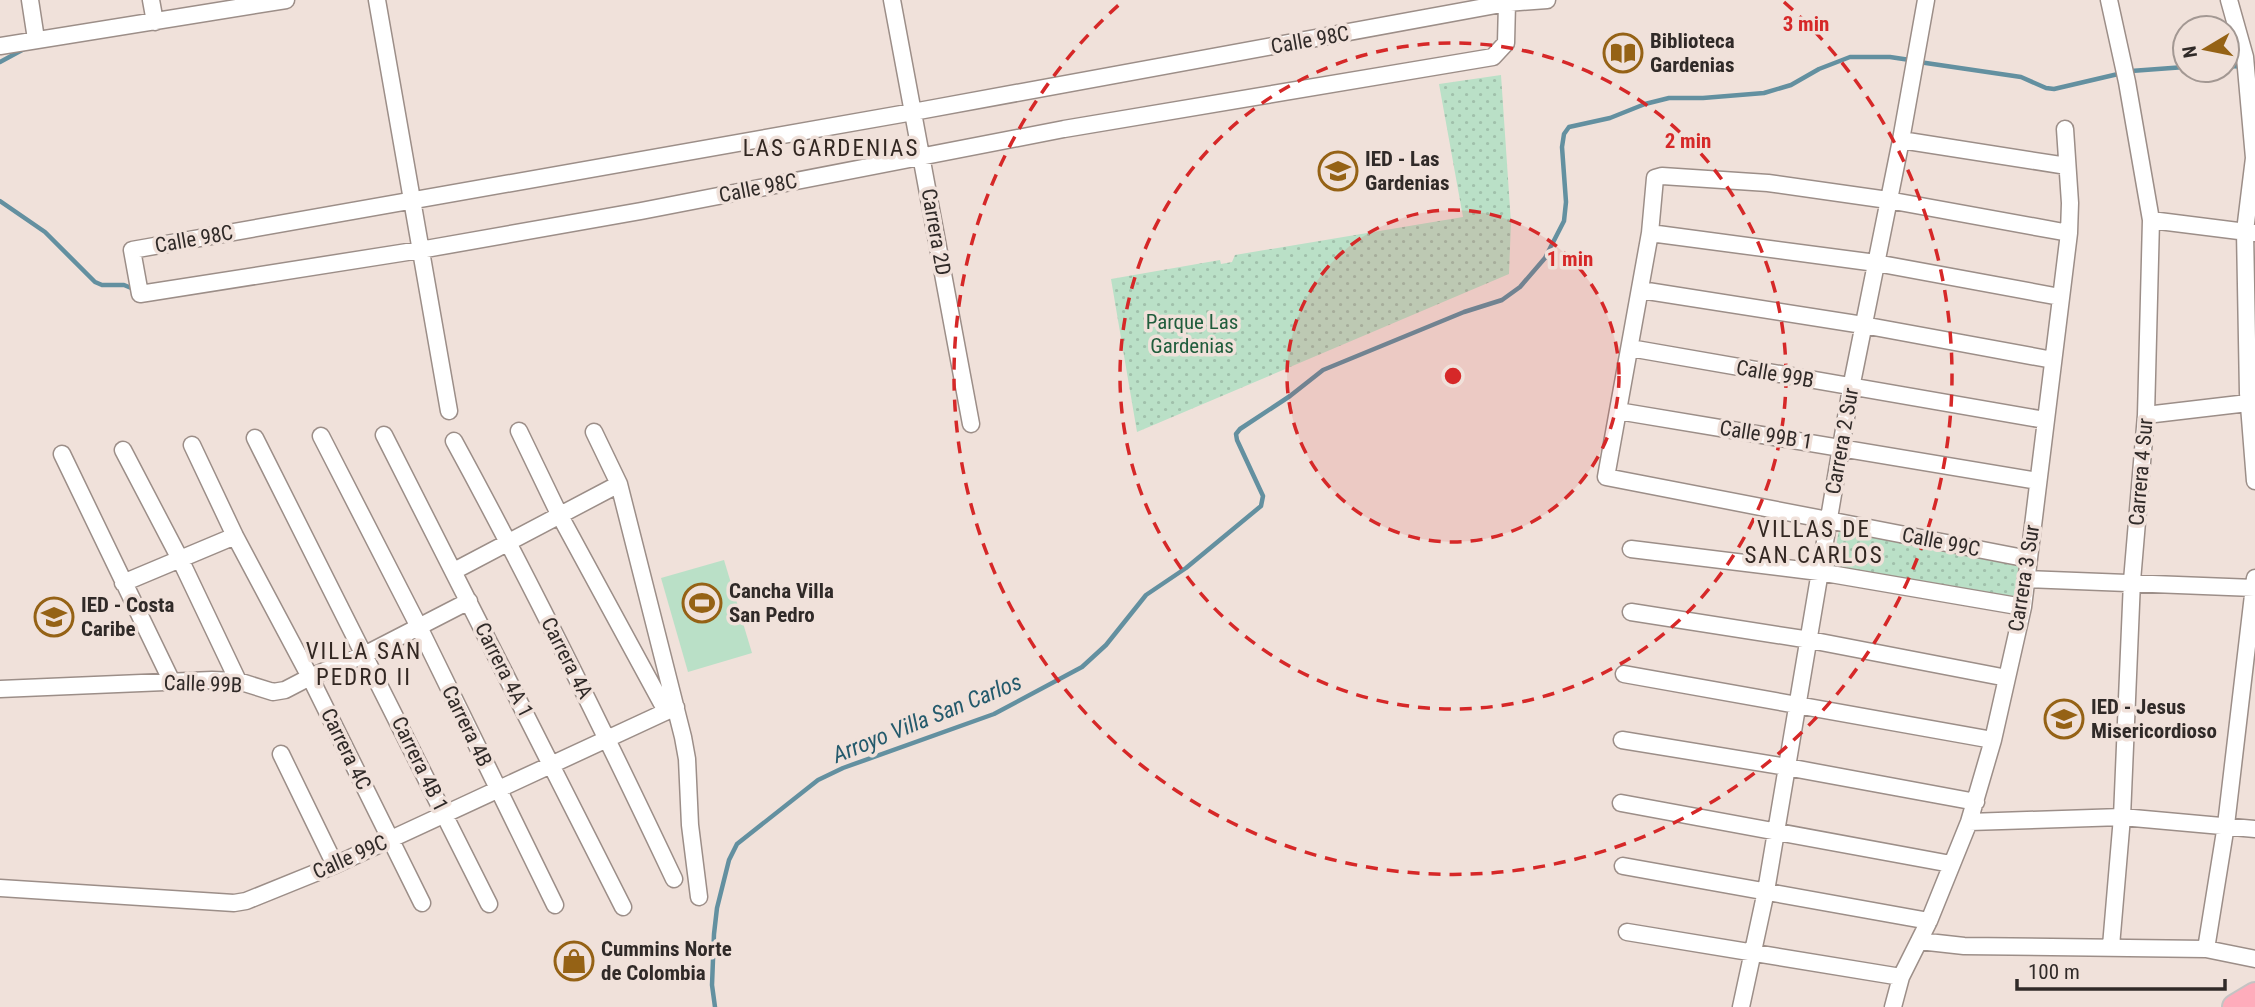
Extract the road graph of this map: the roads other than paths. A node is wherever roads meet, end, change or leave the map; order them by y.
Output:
1 (30, 0) edge
2 (151, 0) edge
3 (283, 0) edge
4 (377, 0) edge
5 (892, 0) edge
6 (1547, 0) edge
7 (1926, 0) edge
8 (2109, 0) edge
9 (2229, 0) edge
10 (1507, 2) edge
11 (155, 22) junction
12 (36, 38) junction
13 (0, 46) edge
14 (913, 113) junction
15 (2065, 129) dead end
16 (1901, 140) junction
17 (923, 157) junction
18 (2067, 166) junction
19 (1888, 200) junction
20 (412, 201) junction
21 (2151, 219) junction
22 (2250, 232) edge
23 (1650, 233) junction
24 (2068, 233) junction
25 (420, 250) junction
26 (1876, 263) junction
27 (1641, 290) junction
28 (2060, 297) junction
29 (1863, 325) junction
30 (1630, 348) junction
31 (2053, 360) junction
32 (1851, 388) junction
33 (2250, 396) edge
34 (449, 411) dead end
35 (1618, 411) junction
36 (2146, 415) junction
37 (2046, 420) junction
38 (971, 424) dead end
39 (519, 431) dead end
40 (594, 432) dead end
41 (384, 435) dead end
42 (321, 436) dead end
43 (255, 438) dead end
44 (454, 441) dead end
45 (192, 445) dead end
46 (1842, 447) junction
47 (122, 450) dead end
48 (62, 454) dead end
49 (2038, 481) junction
50 (2255, 481) edge
51 (619, 484) junction
52 (559, 514) junction
53 (1829, 520) junction
54 (235, 536) junction
55 (509, 543) junction
56 (1632, 549) dead end
57 (180, 559) junction
58 (2029, 559) junction
59 (454, 571) junction
60 (1819, 572) junction
61 (2026, 579) junction
62 (2132, 581) junction
63 (123, 583) junction
64 (2254, 583) edge
65 (469, 601) junction
66 (2022, 607) junction
67 (1631, 612) dead end
68 (419, 627) junction
69 (1810, 640) junction
70 (366, 654) junction
71 (1625, 674) dead end
72 (310, 677) junction
73 (2007, 678) junction
74 (238, 681) junction
75 (172, 682) junction
76 (0, 689) edge
77 (1798, 705) junction
78 (671, 709) junction
79 (607, 738) junction
80 (1622, 740) dead end
81 (1993, 740) junction
82 (281, 754) dead end
83 (552, 764) junction
84 (1787, 767) junction
85 (498, 789) junction
86 (1976, 802) junction
87 (1621, 803) dead end
88 (444, 815) junction
89 (2122, 817) junction
90 (1969, 822) junction
91 (2226, 825) junction
92 (2255, 829) edge
93 (1775, 831) junction
94 (391, 839) junction
95 (1951, 864) junction
96 (335, 865) junction
97 (1623, 866) dead end
98 (674, 878) dead end
99 (0, 888) edge
100 (1766, 891) junction
101 (699, 897) dead end
102 (422, 904) dead end
103 (489, 904) dead end
104 (555, 905) dead end
105 (623, 906) dead end
106 (1929, 921) junction
107 (1627, 932) dead end
108 (1919, 941) junction
109 (2111, 946) junction
110 (2206, 949) junction
111 (1752, 952) junction
112 (2255, 959) edge
113 (1901, 977) junction
114 (2255, 995) edge
115 (1741, 1007) edge
116 (1893, 1007) edge
117 (2235, 1007) edge

1 - 12 street
2 - 11 street
3 - 11 street
4 - 20 street
5 - 14 street, Carrera 2D
6 - 10 street, Calle 98C
7 - 16 street, Carrera 2 Sur
8 - 21 street, Carrera 4 Sur
9 - 22 street
10 - 14 street, Calle 98C
10 - 17 street, Calle 98C
11 - 12 street
12 - 13 street
14 - 17 street, Carrera 2D
14 - 20 street, Calle 98C
15 - 18 street, Carrera 3 Sur
16 - 18 street
16 - 19 street, Carrera 2 Sur
17 - 25 street, Calle 98C
17 - 38 street, Carrera 2D
18 - 24 street, Carrera 3 Sur
19 - 23 street
19 - 24 street
19 - 26 street, Carrera 2 Sur
20 - 25 street
20 - 25 street, Calle 98C
21 - 22 street
21 - 36 street, Carrera 4 Sur
22 - 33 street
23 - 26 street
23 - 27 street
24 - 28 street, Carrera 3 Sur
25 - 34 street
26 - 28 street
26 - 29 street, Carrera 2 Sur
27 - 29 street
27 - 30 street
28 - 31 street, Carrera 3 Sur
29 - 31 street
29 - 32 street, Carrera 2 Sur
30 - 32 street, Calle 99B
30 - 35 street
31 - 37 street, Carrera 3 Sur
32 - 37 street, Calle 99B
32 - 46 street, Carrera 2 Sur
33 - 36 street
33 - 50 street
35 - 46 street, Calle 99B 1
35 - 53 street, Calle 99C
36 - 62 street, Carrera 4 Sur
37 - 49 street, Carrera 3 Sur
39 - 52 street
40 - 51 street
41 - 59 street, Carrera 4A 1
42 - 68 street, Carrera 4B
43 - 70 street, Carrera 4B 1
44 - 55 street, Carrera 4A
45 - 54 street, Carrera 4C
46 - 49 street, Calle 99B 1
46 - 53 street, Carrera 2 Sur
47 - 57 street
48 - 63 street
49 - 58 street, Carrera 3 Sur
51 - 52 street
51 - 78 street
52 - 55 street
52 - 78 street
53 - 58 street, Calle 99C
53 - 60 street, Carrera 2 Sur
54 - 57 street
54 - 72 street, Carrera 4C
55 - 59 street
55 - 79 street, Carrera 4A
56 - 60 street
57 - 63 street
57 - 74 street
58 - 61 street, Carrera 3 Sur
59 - 65 street, Carrera 4A 1
60 - 66 street
60 - 69 street, Carrera 2 Sur
61 - 62 street
61 - 66 street, Carrera 3 Sur
62 - 64 street
62 - 89 street, Carrera 4 Sur
63 - 75 street
64 - 91 street
65 - 68 street, Calle 99B
65 - 83 street, Carrera 4A 1
66 - 73 street, Carrera 3 Sur
67 - 69 street
68 - 70 street, Calle 99B
68 - 85 street, Carrera 4B
69 - 73 street
69 - 77 street, Carrera 2 Sur
70 - 72 street, Calle 99B
70 - 88 street, Carrera 4B 1
71 - 77 street
72 - 74 street, Calle 99B
72 - 94 street, Carrera 4C
73 - 81 street, Carrera 3 Sur
74 - 75 street, Calle 99B
75 - 76 street, Calle 99B
77 - 81 street
77 - 84 street, Carrera 2 Sur
78 - 79 street, Calle 99C
78 - 101 street
79 - 83 street, Calle 99C
79 - 98 street, Carrera 4A
80 - 84 street
81 - 86 street, Carrera 3 Sur
82 - 96 street
83 - 85 street, Calle 99C
83 - 105 street, Carrera 4A 1
84 - 86 street
84 - 93 street, Carrera 2 Sur
85 - 88 street, Calle 99C
85 - 104 street, Carrera 4B
86 - 90 street, Carrera 3 Sur
87 - 93 street
88 - 94 street, Calle 99C
88 - 103 street, Carrera 4B 1
89 - 90 street
89 - 91 street
89 - 109 street, Carrera 4 Sur
90 - 95 street, Carrera 3 Sur
91 - 92 street
91 - 110 street
93 - 95 street
93 - 100 street, Carrera 2 Sur
94 - 96 street, Calle 99C
94 - 102 street, Carrera 4C
95 - 106 street, Carrera 3 Sur
96 - 99 street, Calle 99C
97 - 100 street
100 - 106 street
100 - 111 street, Carrera 2 Sur
106 - 108 street, Carrera 3 Sur
107 - 111 street
108 - 109 street
108 - 113 street, Carrera 3 Sur
109 - 110 street
110 - 112 street
111 - 113 street
111 - 115 street, Carrera 2 Sur
113 - 116 street, Carrera 3 Sur
114 - 117 highway

